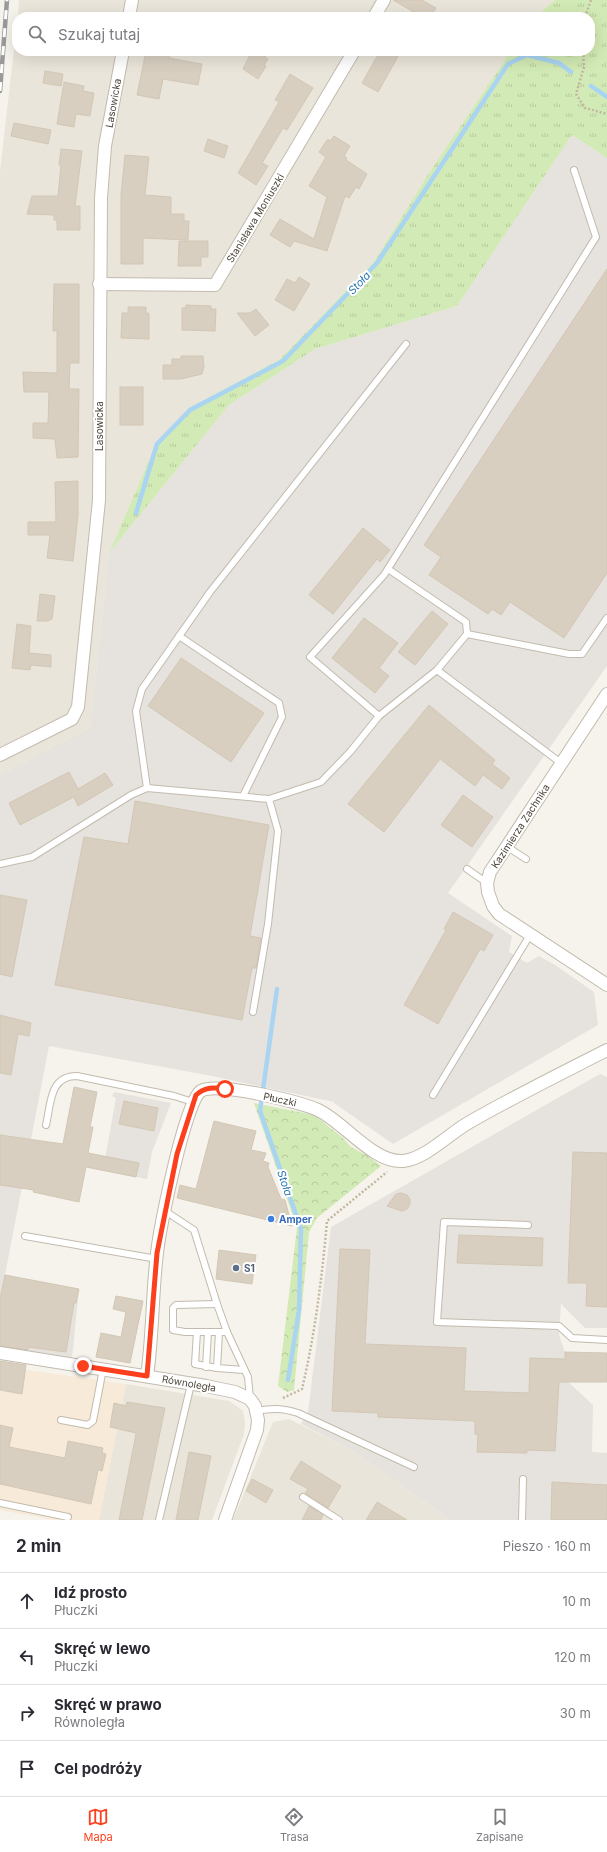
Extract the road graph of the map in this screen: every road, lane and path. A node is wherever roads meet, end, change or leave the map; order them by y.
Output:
1 (132, 0) edge
2 (384, 0) edge
3 (591, 0) edge
4 (130, 12) edge
5 (377, 12) edge
6 (587, 12) edge
7 (122, 56) edge
8 (351, 56) edge
9 (583, 56) edge
10 (607, 114) edge
11 (574, 170) dead end
12 (99, 284) junction
13 (406, 344) dead end
14 (388, 569) junction
15 (607, 618) edge
16 (467, 634) junction
17 (179, 636) junction
18 (437, 670) junction
19 (607, 695) edge
20 (379, 716) junction
21 (0, 755) edge
22 (561, 763) junction
23 (147, 788) junction
24 (243, 796) junction
25 (268, 799) junction
26 (506, 846) junction
27 (526, 858) dead end
28 (0, 864) edge
29 (467, 869) dead end
30 (487, 883) junction
31 (530, 935) junction
32 (607, 985) edge
33 (253, 1012) dead end
34 (607, 1050) edge
35 (433, 1095) dead end
36 (193, 1102) junction
37 (46, 1125) dead end
38 (400, 1161) junction
39 (165, 1211) junction
40 (528, 1225) dead end
41 (25, 1236) dead end
42 (157, 1259) junction
43 (217, 1304) junction
44 (197, 1332) junction
45 (208, 1332) junction
46 (219, 1332) junction
47 (227, 1332) junction
48 (607, 1340) edge
49 (0, 1353) edge
50 (206, 1367) junction
51 (217, 1368) junction
52 (103, 1369) junction
53 (244, 1370) junction
54 (147, 1376) junction
55 (191, 1384) junction
56 (250, 1399) junction
57 (272, 1408) junction
58 (256, 1412) junction
59 (61, 1420) dead end
60 (414, 1467) dead end
61 (523, 1478) dead end
62 (303, 1497) dead end
63 (0, 1503) edge
64 (68, 1517) dead end
65 (160, 1520) edge
66 (225, 1520) edge
67 (339, 1520) edge
68 (522, 1520) edge

1 - 4 street
2 - 5 street
3 - 6 path
7 - 12 street, Lasowicka
8 - 12 street, Stanisława Moniuszki
9 - 10 path
11 - 14 lane
12 - 21 street, Lasowicka
13 - 17 lane
14 - 16 lane
14 - 20 lane
15 - 16 lane
16 - 18 lane
17 - 23 lane
17 - 24 lane
18 - 20 lane
18 - 22 lane
19 - 22 street, Kazimierza Zachnika
20 - 25 lane
22 - 26 street, Kazimierza Zachnika
23 - 24 lane
23 - 28 lane
24 - 25 lane
25 - 33 lane
26 - 27 lane
26 - 30 street, Kazimierza Zachnika
29 - 30 lane
30 - 31 street
31 - 32 street
31 - 35 lane
34 - 38 street
36 - 37 lane
36 - 38 street, Płuczki
36 - 39 street, Płuczki
38 - 57 path
39 - 42 street, Płuczki
39 - 43 lane
40 - 48 lane
41 - 42 lane
42 - 54 street, Płuczki
43 - 44 lane
43 - 47 lane
44 - 45 lane
44 - 50 lane
45 - 46 lane
45 - 50 lane
46 - 47 lane
46 - 51 lane
47 - 53 lane
49 - 52 street, Równoległa
50 - 51 lane
51 - 53 lane
52 - 54 street, Równoległa
52 - 59 lane
53 - 56 lane
54 - 55 street, Równoległa
55 - 56 street, Równoległa
55 - 65 lane
56 - 58 street
57 - 58 lane
57 - 60 lane
58 - 66 street
61 - 68 lane
62 - 67 lane
63 - 64 lane

